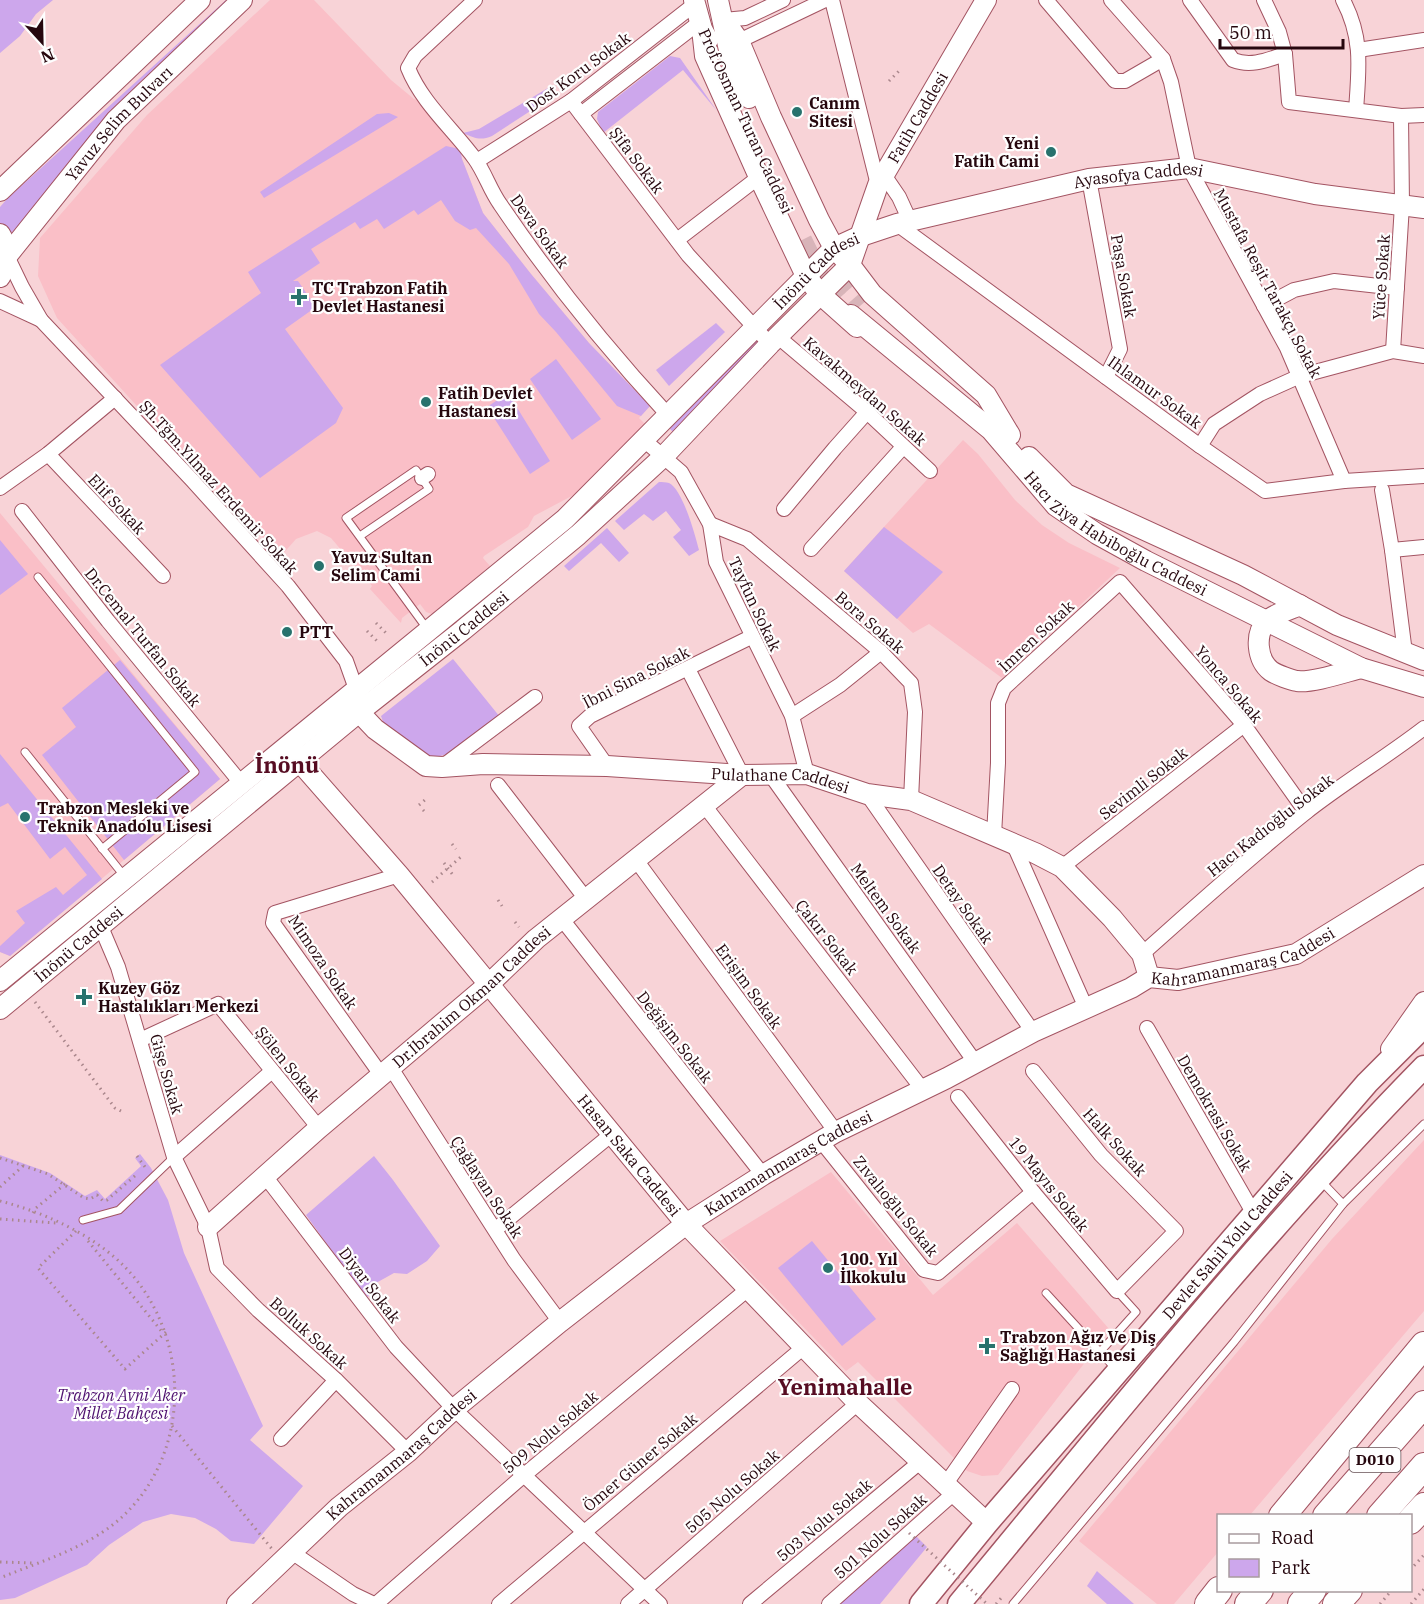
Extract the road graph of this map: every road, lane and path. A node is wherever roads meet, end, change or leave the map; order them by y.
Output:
1 (200, 0) edge
2 (242, 0) edge
3 (475, 0) edge
4 (718, 0) edge
5 (783, 0) edge
6 (825, 0) edge
7 (832, 0) edge
8 (986, 0) edge
9 (1046, 0) edge
10 (1111, 0) edge
11 (1190, 0) edge
12 (1264, 0) edge
13 (1343, 0) edge
14 (698, 14) edge
15 (724, 20) junction
16 (1424, 40) edge
17 (739, 41) junction
18 (1358, 50) junction
19 (1285, 54) junction
20 (1163, 59) junction
21 (900, 70) dead end
22 (889, 81) dead end
23 (572, 101) junction
24 (1356, 110) junction
25 (581, 114) junction
26 (1424, 115) edge
27 (1401, 116) junction
28 (477, 161) junction
29 (1189, 168) junction
30 (759, 177) junction
31 (1089, 179) junction
32 (881, 180) junction
33 (0, 191) edge
34 (1402, 205) junction
35 (1424, 208) edge
36 (904, 223) junction
37 (0, 234) edge
38 (858, 237) junction
39 (677, 240) junction
40 (834, 248) junction
41 (7, 256) junction
42 (850, 265) junction
43 (806, 276) junction
44 (0, 277) edge
45 (1397, 288) junction
46 (820, 294) junction
47 (0, 301) edge
48 (1264, 306) junction
49 (41, 320) junction
50 (755, 329) junction
51 (774, 340) junction
52 (1393, 351) junction
53 (1424, 356) edge
54 (1300, 376) junction
55 (1106, 377) junction
56 (115, 398) junction
57 (867, 412) junction
58 (668, 415) junction
59 (1010, 435) junction
60 (645, 441) junction
61 (1200, 446) junction
62 (903, 447) junction
63 (48, 454) junction
64 (663, 457) junction
65 (1024, 470) junction
66 (930, 471) dead end
67 (1424, 476) edge
68 (1344, 482) junction
69 (0, 488) edge
70 (1382, 490) dead end
71 (784, 509) dead end
72 (22, 511) dead end
73 (565, 519) junction
74 (710, 524) junction
75 (578, 535) junction
76 (360, 536) junction
77 (1424, 547) edge
78 (811, 549) dead end
79 (1392, 550) junction
80 (163, 576) dead end
81 (38, 577) dead end
82 (1128, 586) joint
83 (1300, 605) junction
84 (1267, 621) junction
85 (376, 623) dead end
86 (428, 630) junction
87 (367, 631) dead end
88 (388, 635) dead end
89 (751, 637) junction
90 (379, 643) dead end
91 (882, 652) junction
92 (1405, 653) junction
93 (1424, 660) edge
94 (1360, 668) junction
95 (688, 669) junction
96 (1424, 687) edge
97 (356, 689) junction
98 (536, 697) dead end
99 (359, 712) junction
100 (792, 716) junction
101 (1244, 725) junction
102 (1424, 728) edge
103 (25, 752) dead end
104 (293, 754) junction
105 (607, 766) junction
106 (442, 767) junction
107 (770, 774) junction
108 (807, 774) junction
109 (741, 775) junction
110 (241, 783) junction
111 (498, 784) dead end
112 (867, 794) junction
113 (426, 799) dead end
114 (911, 800) junction
115 (419, 805) dead end
116 (704, 805) junction
117 (1306, 813) junction
118 (994, 835) junction
119 (1013, 843) junction
120 (452, 844) dead end
121 (102, 849) junction
122 (456, 849) dead end
123 (462, 856) dead end
124 (636, 860) junction
125 (444, 863) dead end
126 (1062, 867) junction
127 (448, 868) junction
128 (453, 874) dead end
129 (399, 875) junction
130 (1424, 875) edge
131 (126, 878) junction
132 (432, 882) dead end
133 (140, 894) junction
134 (586, 899) junction
135 (498, 900) dead end
136 (502, 906) dead end
137 (561, 918) junction
138 (515, 922) dead end
139 (101, 927) junction
140 (519, 927) dead end
141 (1142, 954) junction
142 (1149, 977) junction
143 (1, 978) edge
144 (488, 985) junction
145 (25, 998) junction
146 (1424, 1002) edge
147 (1086, 1008) junction
148 (0, 1009) edge
149 (1424, 1026) edge
150 (1148, 1028) dead end
151 (1033, 1032) junction
152 (140, 1040) junction
153 (975, 1062) junction
154 (1424, 1067) edge
155 (272, 1071) junction
156 (1033, 1071) dead end
157 (386, 1072) junction
158 (1367, 1083) junction
159 (923, 1089) junction
160 (958, 1097) dead end
161 (125, 1113) dead end
162 (1424, 1124) edge
163 (319, 1128) junction
164 (612, 1134) junction
165 (829, 1136) junction
166 (137, 1156) dead end
167 (174, 1157) junction
168 (0, 1158) edge
169 (24, 1165) junction
170 (763, 1175) junction
171 (265, 1176) junction
172 (1318, 1178) junction
173 (65, 1184) junction
174 (0, 1187) edge
175 (1033, 1192) junction
176 (0, 1201) edge
177 (1343, 1204) junction
178 (33, 1213) junction
179 (1254, 1214) junction
180 (0, 1219) edge
181 (83, 1220) dead end
182 (686, 1224) junction
183 (64, 1225) junction
184 (208, 1227) junction
185 (496, 1229) junction
186 (76, 1232) junction
187 (85, 1237) junction
188 (748, 1289) junction
189 (1117, 1291) junction
190 (1046, 1293) dead end
191 (560, 1322) junction
192 (164, 1333) junction
193 (1424, 1345) edge
194 (804, 1347) junction
195 (1100, 1352) junction
196 (1118, 1371) junction
197 (336, 1380) junction
198 (1012, 1389) dead end
199 (858, 1403) junction
200 (1424, 1404) edge
201 (454, 1409) junction
202 (172, 1425) junction
203 (281, 1439) dead end
204 (408, 1452) junction
205 (920, 1462) junction
206 (1424, 1466) edge
207 (523, 1476) junction
208 (949, 1489) junction
209 (1424, 1506) edge
210 (1282, 1514) edge
211 (1327, 1514) edge
212 (1381, 1514) edge
213 (1412, 1519) edge
214 (987, 1523) junction
215 (584, 1531) junction
216 (909, 1533) junction
217 (1424, 1556) edge
218 (288, 1558) junction
219 (0, 1562) edge
220 (35, 1563) junction
221 (1412, 1568) edge
222 (0, 1578) edge
223 (645, 1589) junction
224 (1424, 1589) edge
225 (1217, 1592) edge
226 (1258, 1592) edge
227 (1311, 1592) edge
228 (1347, 1592) edge
229 (1390, 1592) edge
230 (350, 1599) edge
231 (237, 1604) edge
232 (375, 1604) edge
233 (499, 1604) edge
234 (628, 1604) edge
235 (660, 1604) edge
236 (750, 1604) edge
237 (829, 1604) edge
238 (921, 1604) edge
239 (958, 1604) edge
240 (987, 1604) edge
241 (1013, 1604) edge
242 (1208, 1604) edge
243 (1248, 1604) edge
244 (1301, 1604) edge
245 (1336, 1604) edge
246 (1380, 1604) edge
247 (1411, 1604) edge

1 - 33 street, Yavuz Selim Bulvarı
2 - 41 street, Yavuz Selim Bulvarı
3 - 28 street, Deva Sokak
4 - 15 street, Prof.Osman Turan Caddesi
5 - 15 street
6 - 17 street
7 - 32 street
8 - 32 street, Fatih Caddesi
9 - 20 street
10 - 20 street
11 - 19 street
12 - 19 street
13 - 18 street
14 - 15 street, Prof.Osman Turan Caddesi
14 - 23 street, Dost Koru Sokak
14 - 25 street, Dost Koru Sokak
14 - 30 street
15 - 17 street
16 - 18 street
17 - 40 street
18 - 24 street
19 - 24 street
20 - 29 street, Mustafa Reşit Tarakçı Sokak
21 - 22 path
23 - 25 street, Şifa Sokak
23 - 28 street, Dost Koru Sokak
24 - 27 street
25 - 39 street, Şifa Sokak
26 - 27 street
27 - 34 street, Yüce Sokak
28 - 58 street, Deva Sokak
29 - 31 street, Ayasofya Caddesi
29 - 34 street, Ayasofya Caddesi
29 - 48 street, Mustafa Reşit Tarakçı Sokak
30 - 39 street
30 - 43 street
31 - 36 street, Ayasofya Caddesi
31 - 55 street, Paşa Sokak
32 - 36 street
32 - 38 street, Fatih Caddesi
34 - 35 street, Ayasofya Caddesi
34 - 45 street, Yüce Sokak
36 - 38 street, Ayasofya Caddesi
36 - 55 street, Ihlamur Sokak
37 - 41 street
38 - 40 street, İnönü Caddesi
38 - 42 street, İnönü Caddesi
39 - 50 street, Şifa Sokak
40 - 42 street
40 - 43 street, İnönü Caddesi
41 - 44 street, Yavuz Selim Bulvarı
41 - 49 street, Şh.Tğm.Yılmaz Erdemir Sokak
42 - 46 street, İnönü Caddesi
42 - 59 street
43 - 46 street
43 - 50 street, İnönü Caddesi
45 - 48 street
45 - 52 street, Yüce Sokak
46 - 51 street, İnönü Caddesi
46 - 65 street
47 - 49 street, Şh.Tğm.Yılmaz Erdemir Sokak
48 - 54 street, Mustafa Reşit Tarakçı Sokak
49 - 56 street, Şh.Tğm.Yılmaz Erdemir Sokak
50 - 51 street, İnönü Caddesi
50 - 58 street, İnönü Caddesi
51 - 57 street, Kavakmeydan Sokak
51 - 64 street, İnönü Caddesi
52 - 53 street
52 - 54 street
54 - 61 street
54 - 68 street, Mustafa Reşit Tarakçı Sokak
55 - 61 street, Ihlamur Sokak
56 - 63 street
56 - 97 street, Şh.Tğm.Yılmaz Erdemir Sokak
57 - 62 street, Kavakmeydan Sokak
57 - 71 street
58 - 60 street, İnönü Caddesi
59 - 65 street, Hacı Ziya Habiboğlu Caddesi
59 - 83 street, Hacı Ziya Habiboğlu Caddesi
60 - 64 street, Tayfun Sokak
60 - 73 street, İnönü Caddesi
61 - 68 street, Ihlamur Sokak
62 - 66 street, Kavakmeydan Sokak
62 - 78 street
63 - 69 street
63 - 80 street, Elif Sokak
64 - 74 street, Tayfun Sokak
64 - 75 street, İnönü Caddesi
65 - 84 street, Hacı Ziya Habiboğlu Caddesi
67 - 68 street, Ihlamur Sokak
70 - 79 street
72 - 110 street, Dr.Cemal Turfan Sokak
73 - 75 street
73 - 86 street, İnönü Caddesi
74 - 89 street, Tayfun Sokak
74 - 91 street, Bora Sokak
75 - 99 street, İnönü Caddesi
76 - 76 lane
76 - 86 lane
77 - 79 street
79 - 92 street
81 - 121 lane
82 - 101 street, Yonca Sokak
82 - 118 street, İmren Sokak
83 - 84 street
83 - 92 street, Hacı Ziya Habiboğlu Caddesi
84 - 94 street, Hacı Ziya Habiboğlu Caddesi
84 - 94 street
85 - 88 path
86 - 97 street, İnönü Caddesi
87 - 90 path
89 - 95 street, İbni Sina Sokak
89 - 100 street, Tayfun Sokak
91 - 100 street
91 - 114 street, Bora Sokak
92 - 93 street, Hacı Ziya Habiboğlu Caddesi
94 - 96 street, Hacı Ziya Habiboğlu Caddesi
95 - 105 street, İbni Sina Sokak
95 - 109 street
97 - 99 street
97 - 104 street, İnönü Caddesi
98 - 106 street
99 - 104 street, İnönü Caddesi
99 - 106 street, Pulathane Caddesi
100 - 108 street, Tayfun Sokak
101 - 117 street, Yonca Sokak
101 - 126 street, Sevimli Sokak
102 - 117 street, Hacı Kadıoğlu Sokak
103 - 121 lane
104 - 110 street, İnönü Caddesi
104 - 129 street, Hasan Saka Caddesi
104 - 133 street, İnönü Caddesi
105 - 106 street, Pulathane Caddesi
105 - 109 street, Pulathane Caddesi
107 - 108 street, Pulathane Caddesi
107 - 109 street, Pulathane Caddesi
107 - 153 street, Meltem Sokak
108 - 112 street, Pulathane Caddesi
109 - 116 street, Dr.İbrahim Okman Caddesi
110 - 131 street, İnönü Caddesi
111 - 134 street
112 - 114 street, Pulathane Caddesi
112 - 151 street, Detay Sokak
113 - 115 path
114 - 118 street, Pulathane Caddesi
116 - 124 street, Dr.İbrahim Okman Caddesi
116 - 159 street, Çakır Sokak
117 - 141 street, Hacı Kadıoğlu Sokak
118 - 119 street, Pulathane Caddesi
119 - 126 street, Pulathane Caddesi
119 - 147 street
120 - 122 path
121 - 131 lane
123 - 127 path
124 - 134 street, Dr.İbrahim Okman Caddesi
124 - 165 street, Erişim Sokak
125 - 127 path
126 - 141 street, Pulathane Caddesi
127 - 128 path
127 - 132 path
129 - 144 street, Hasan Saka Caddesi
129 - 157 street, Mimoza Sokak
130 - 142 street, Kahramanmaraş Caddesi
131 - 133 street
131 - 143 street, İnönü Caddesi
133 - 139 street, İnönü Caddesi
134 - 137 street, Dr.İbrahim Okman Caddesi
135 - 136 path
137 - 144 street, Dr.İbrahim Okman Caddesi
137 - 170 street, Değişim Sokak
138 - 140 path
139 - 145 street, İnönü Caddesi
139 - 152 street, Gişe Sokak
141 - 142 street, Pulathane Caddesi
142 - 147 street, Kahramanmaraş Caddesi
143 - 145 street, İnönü Caddesi
144 - 157 street, Dr.İbrahim Okman Caddesi
144 - 164 street, Hasan Saka Caddesi
145 - 148 street, İnönü Caddesi
145 - 161 path
146 - 158 street
147 - 151 street, Kahramanmaraş Caddesi
149 - 158 main road, Devlet Sahil Yolu Caddesi
150 - 179 street, Demokrasi Sokak
151 - 153 street, Kahramanmaraş Caddesi
152 - 155 street, Şölen Sokak
152 - 167 street, Gişe Sokak
153 - 159 street, Kahramanmaraş Caddesi
154 - 172 main road, Devlet Sahil Yolu Caddesi
155 - 163 street, Şölen Sokak
155 - 167 street
156 - 189 street, Halk Sokak
157 - 163 street, Dr.İbrahim Okman Caddesi
157 - 185 street, Çağlayan Sokak
158 - 179 main road, Devlet Sahil Yolu Caddesi
159 - 165 street, Kahramanmaraş Caddesi
160 - 175 street, 19 Mayıs Sokak
162 - 177 lane
163 - 171 street, Dr.İbrahim Okman Caddesi
164 - 182 street, Hasan Saka Caddesi
164 - 185 street
165 - 170 street, Kahramanmaraş Caddesi
165 - 175 street, Zıvalıoğlu Sokak
166 - 173 path
167 - 181 lane
167 - 184 street, Gişe Sokak
168 - 169 path
169 - 173 path
169 - 174 path
170 - 182 street, Kahramanmaraş Caddesi
171 - 184 street, Dr.İbrahim Okman Caddesi
171 - 201 street, Diyar Sokak
172 - 177 lane
172 - 239 main road, Devlet Sahil Yolu Caddesi
173 - 178 path
175 - 189 street, 19 Mayıs Sokak
176 - 178 path
177 - 241 lane
178 - 183 path
179 - 196 main road, Devlet Sahil Yolu Caddesi
180 - 183 path
182 - 188 street, Hasan Saka Caddesi
182 - 191 street, Kahramanmaraş Caddesi
183 - 186 path
184 - 197 street, Bolluk Sokak
185 - 191 street, Çağlayan Sokak
186 - 187 path
186 - 192 path
187 - 192 path
187 - 192 path
188 - 194 street, Hasan Saka Caddesi
188 - 207 street, 509 Nolu Sokak
189 - 195 lane
190 - 195 lane
191 - 201 street, Kahramanmaraş Caddesi
192 - 202 path
193 - 210 highway
194 - 199 street, Hasan Saka Caddesi
194 - 215 street, Ömer Güner Sokak
195 - 196 lane
196 - 214 main road, Devlet Sahil Yolu Caddesi
197 - 203 street
197 - 204 street, Bolluk Sokak
198 - 208 street, 501 Nolu Sokak
199 - 205 street, Hasan Saka Caddesi
199 - 223 street, 505 Nolu Sokak
200 - 211 highway, D010
201 - 204 street, Kahramanmaraş Caddesi
201 - 207 street, Diyar Sokak
202 - 218 path
202 - 220 path
204 - 218 street, Kahramanmaraş Caddesi
205 - 208 street, Hasan Saka Caddesi
205 - 236 street, 503 Nolu Sokak
206 - 212 highway, D010
207 - 215 street, Diyar Sokak
207 - 232 street, 509 Nolu Sokak
208 - 214 street, Hasan Saka Caddesi
208 - 216 street, 501 Nolu Sokak
209 - 213 highway
214 - 238 main road, Devlet Sahil Yolu Caddesi
215 - 223 street, Diyar Sokak
215 - 233 street, Ömer Güner Sokak
216 - 237 street, 501 Nolu Sokak
216 - 240 path, bridge
217 - 221 path
218 - 230 street
218 - 231 street, Kahramanmaraş Caddesi
219 - 220 path
220 - 222 path
223 - 234 street, 505 Nolu Sokak
223 - 235 street, Diyar Sokak
224 - 247 path
225 - 242 highway
226 - 243 highway
227 - 244 highway
228 - 245 highway
229 - 246 path
230 - 232 street

